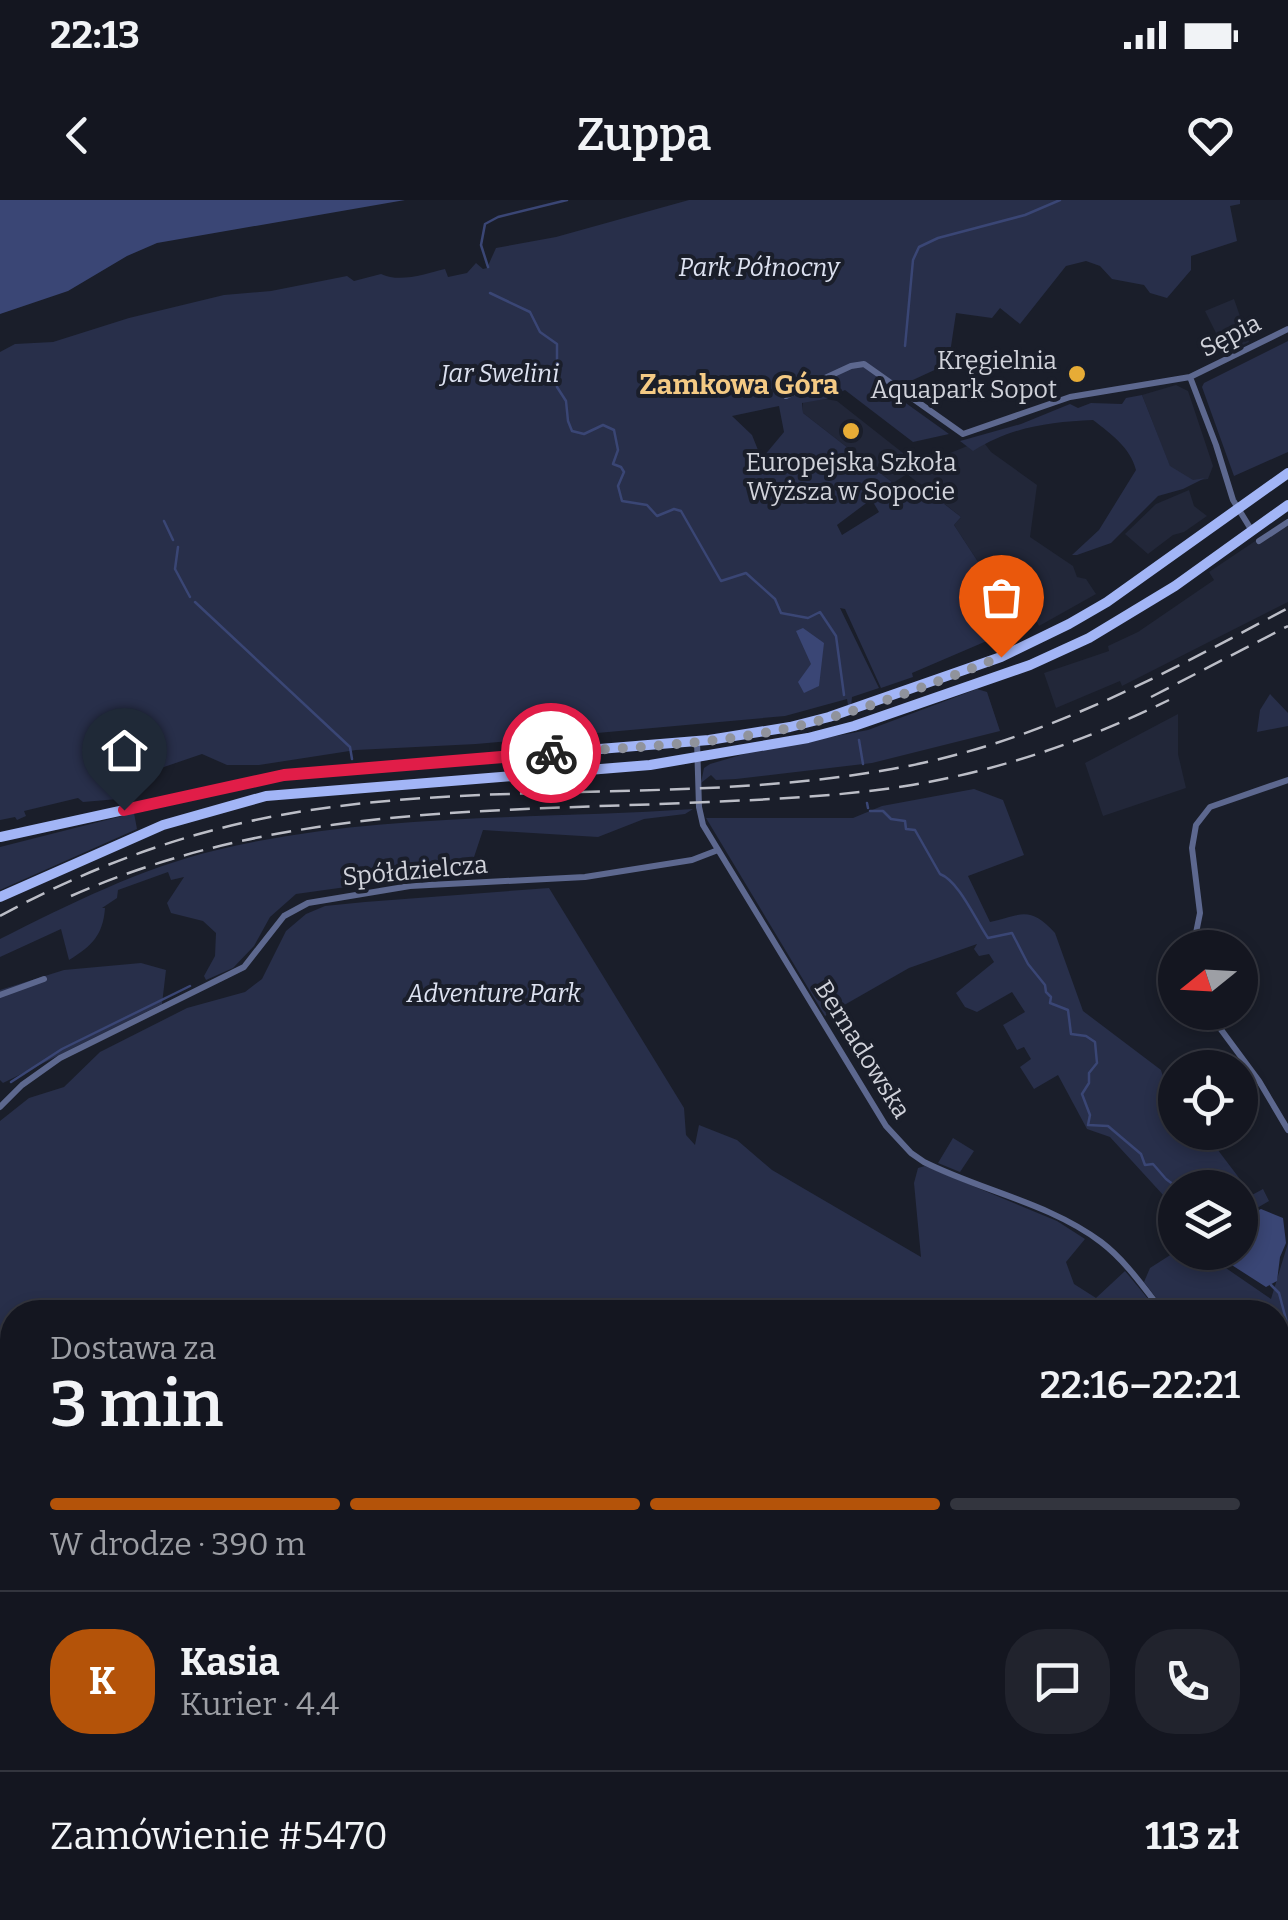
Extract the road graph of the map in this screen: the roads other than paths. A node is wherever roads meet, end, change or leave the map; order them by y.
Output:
1 (1288, 328) edge
2 (1190, 378) junction
3 (786, 396) dead end
4 (1288, 473) edge
5 (1288, 505) edge
6 (1237, 510) junction
7 (1288, 522) edge
8 (1255, 536) junction
9 (697, 742) junction
10 (696, 758) junction
11 (1288, 780) edge
12 (0, 837) edge
13 (718, 850) junction
14 (0, 898) edge
15 (1197, 930) edge
16 (44, 979) dead end
17 (0, 995) edge
18 (1222, 1030) edge
19 (0, 1107) edge
20 (1288, 1130) edge
21 (1153, 1300) edge

1 - 2 street, Sępia
2 - 3 street
2 - 6 street
4 - 6 main road
5 - 8 main road
6 - 8 street
6 - 9 main road
7 - 8 street
8 - 10 main road
9 - 10 street, Bernadowska
9 - 12 main road
10 - 13 street, Bernadowska
10 - 14 main road
11 - 15 street
13 - 19 street, Spółdzielcza
13 - 21 street, Bernadowska
16 - 17 street
18 - 20 street

